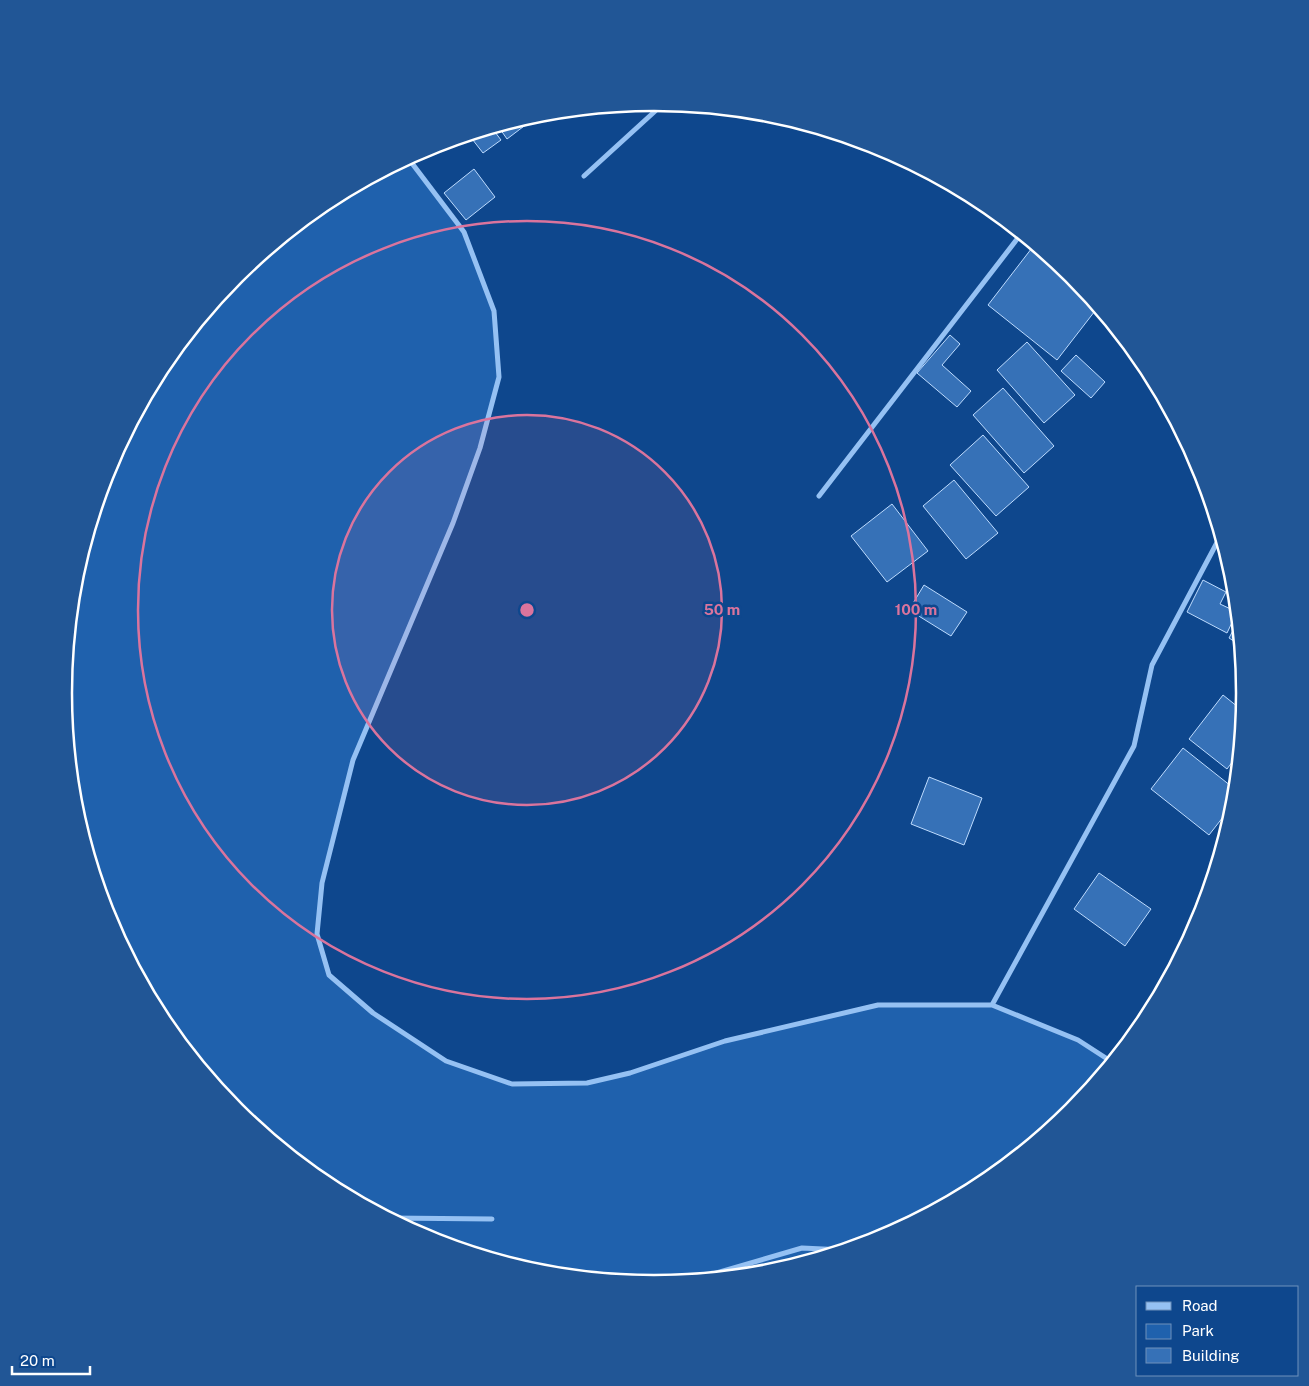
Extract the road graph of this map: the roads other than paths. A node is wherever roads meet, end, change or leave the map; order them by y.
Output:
1 (655, 111) edge
2 (412, 164) edge
3 (584, 176) dead end
4 (1018, 238) edge
5 (820, 496) dead end
6 (1217, 542) edge
7 (992, 1005) junction
8 (1107, 1059) edge
9 (404, 1218) edge
10 (492, 1219) dead end
11 (825, 1249) edge
12 (724, 1271) edge

1 - 3 street
2 - 7 street
4 - 5 street
6 - 7 street
7 - 8 street
9 - 10 street
11 - 12 street

